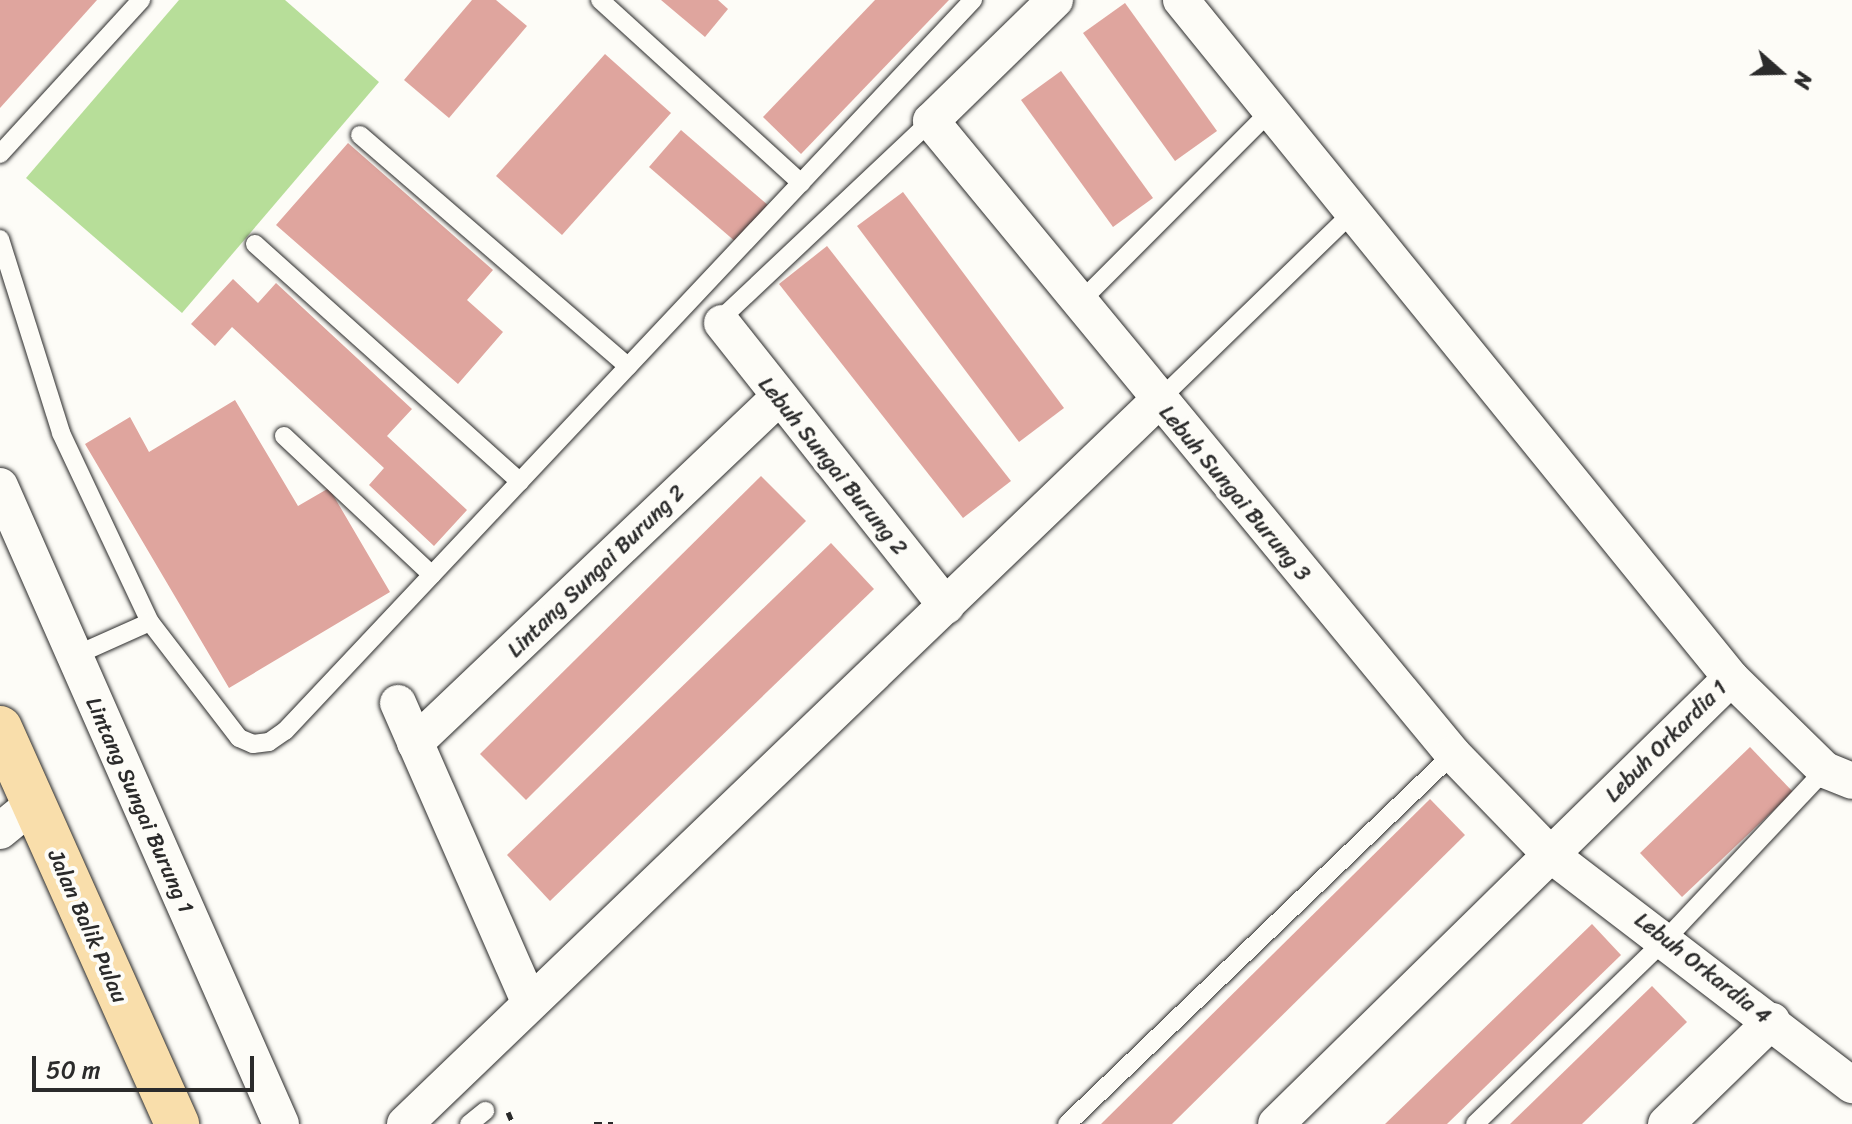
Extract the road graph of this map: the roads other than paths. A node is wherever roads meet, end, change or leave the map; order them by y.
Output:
1 (141, 0) edge
2 (600, 0) edge
3 (973, 0) edge
4 (1055, 0) edge
5 (1181, 0) edge
6 (1270, 111) junction
7 (931, 121) junction
8 (360, 135) dead end
9 (0, 154) edge
10 (801, 183) junction
11 (1352, 213) junction
12 (0, 239) edge
13 (255, 244) dead end
14 (1079, 303) junction
15 (722, 323) joint
16 (628, 366) junction
17 (778, 398) junction
18 (1158, 401) junction
19 (284, 436) dead end
20 (520, 482) junction
21 (0, 486) edge
22 (432, 575) junction
23 (946, 606) junction
24 (150, 622) junction
25 (74, 656) junction
26 (1731, 678) junction
27 (398, 703) dead end
28 (0, 728) edge
29 (415, 743) junction
30 (1453, 754) junction
31 (1838, 776) edge
32 (16, 817) edge
33 (1551, 855) junction
34 (1667, 938) junction
35 (529, 1002) junction
36 (1772, 1021) junction
37 (1852, 1085) edge
38 (485, 1111) dead end
39 (177, 1124) edge
40 (281, 1124) edge
41 (405, 1124) edge
42 (469, 1124) edge
43 (1067, 1124) edge
44 (1276, 1124) edge
45 (1475, 1124) edge
46 (1666, 1124) edge

1 - 9 lane
2 - 10 lane
3 - 10 lane
4 - 7 street
5 - 6 street, Lebuh Orkardia 1
6 - 11 street, Lebuh Orkardia 1
6 - 14 lane
7 - 14 street, Lebuh Sungai Burung 3
7 - 15 lane
8 - 16 lane
10 - 16 lane
11 - 18 lane
11 - 26 street, Lebuh Orkardia 1
12 - 24 lane
13 - 20 lane
14 - 18 street, Lebuh Sungai Burung 3
15 - 17 street, Lebuh Sungai Burung 2
16 - 20 lane
17 - 23 street, Lebuh Sungai Burung 2
17 - 29 street, Lintang Sungai Burung 2
18 - 23 street
18 - 30 street, Lebuh Sungai Burung 3
19 - 22 lane
20 - 22 lane
21 - 25 street, Lintang Sungai Burung 1
22 - 24 lane
23 - 35 street
24 - 25 lane
25 - 40 street, Lintang Sungai Burung 1
26 - 31 street
26 - 33 street, Lebuh Orkardia 1
27 - 29 street
28 - 32 main road, Jalan Balik Pulau
29 - 35 street
30 - 33 street, Lebuh Sungai Burung 3
30 - 43 lane
31 - 34 lane
32 - 39 main road, Jalan Balik Pulau
33 - 34 street, Lebuh Orkardia 4
33 - 44 street, Lebuh Orkardia 1
34 - 36 street, Lebuh Orkardia 4
34 - 45 lane
35 - 41 street
36 - 37 street, Lebuh Orkardia 4
36 - 46 street
38 - 42 lane

